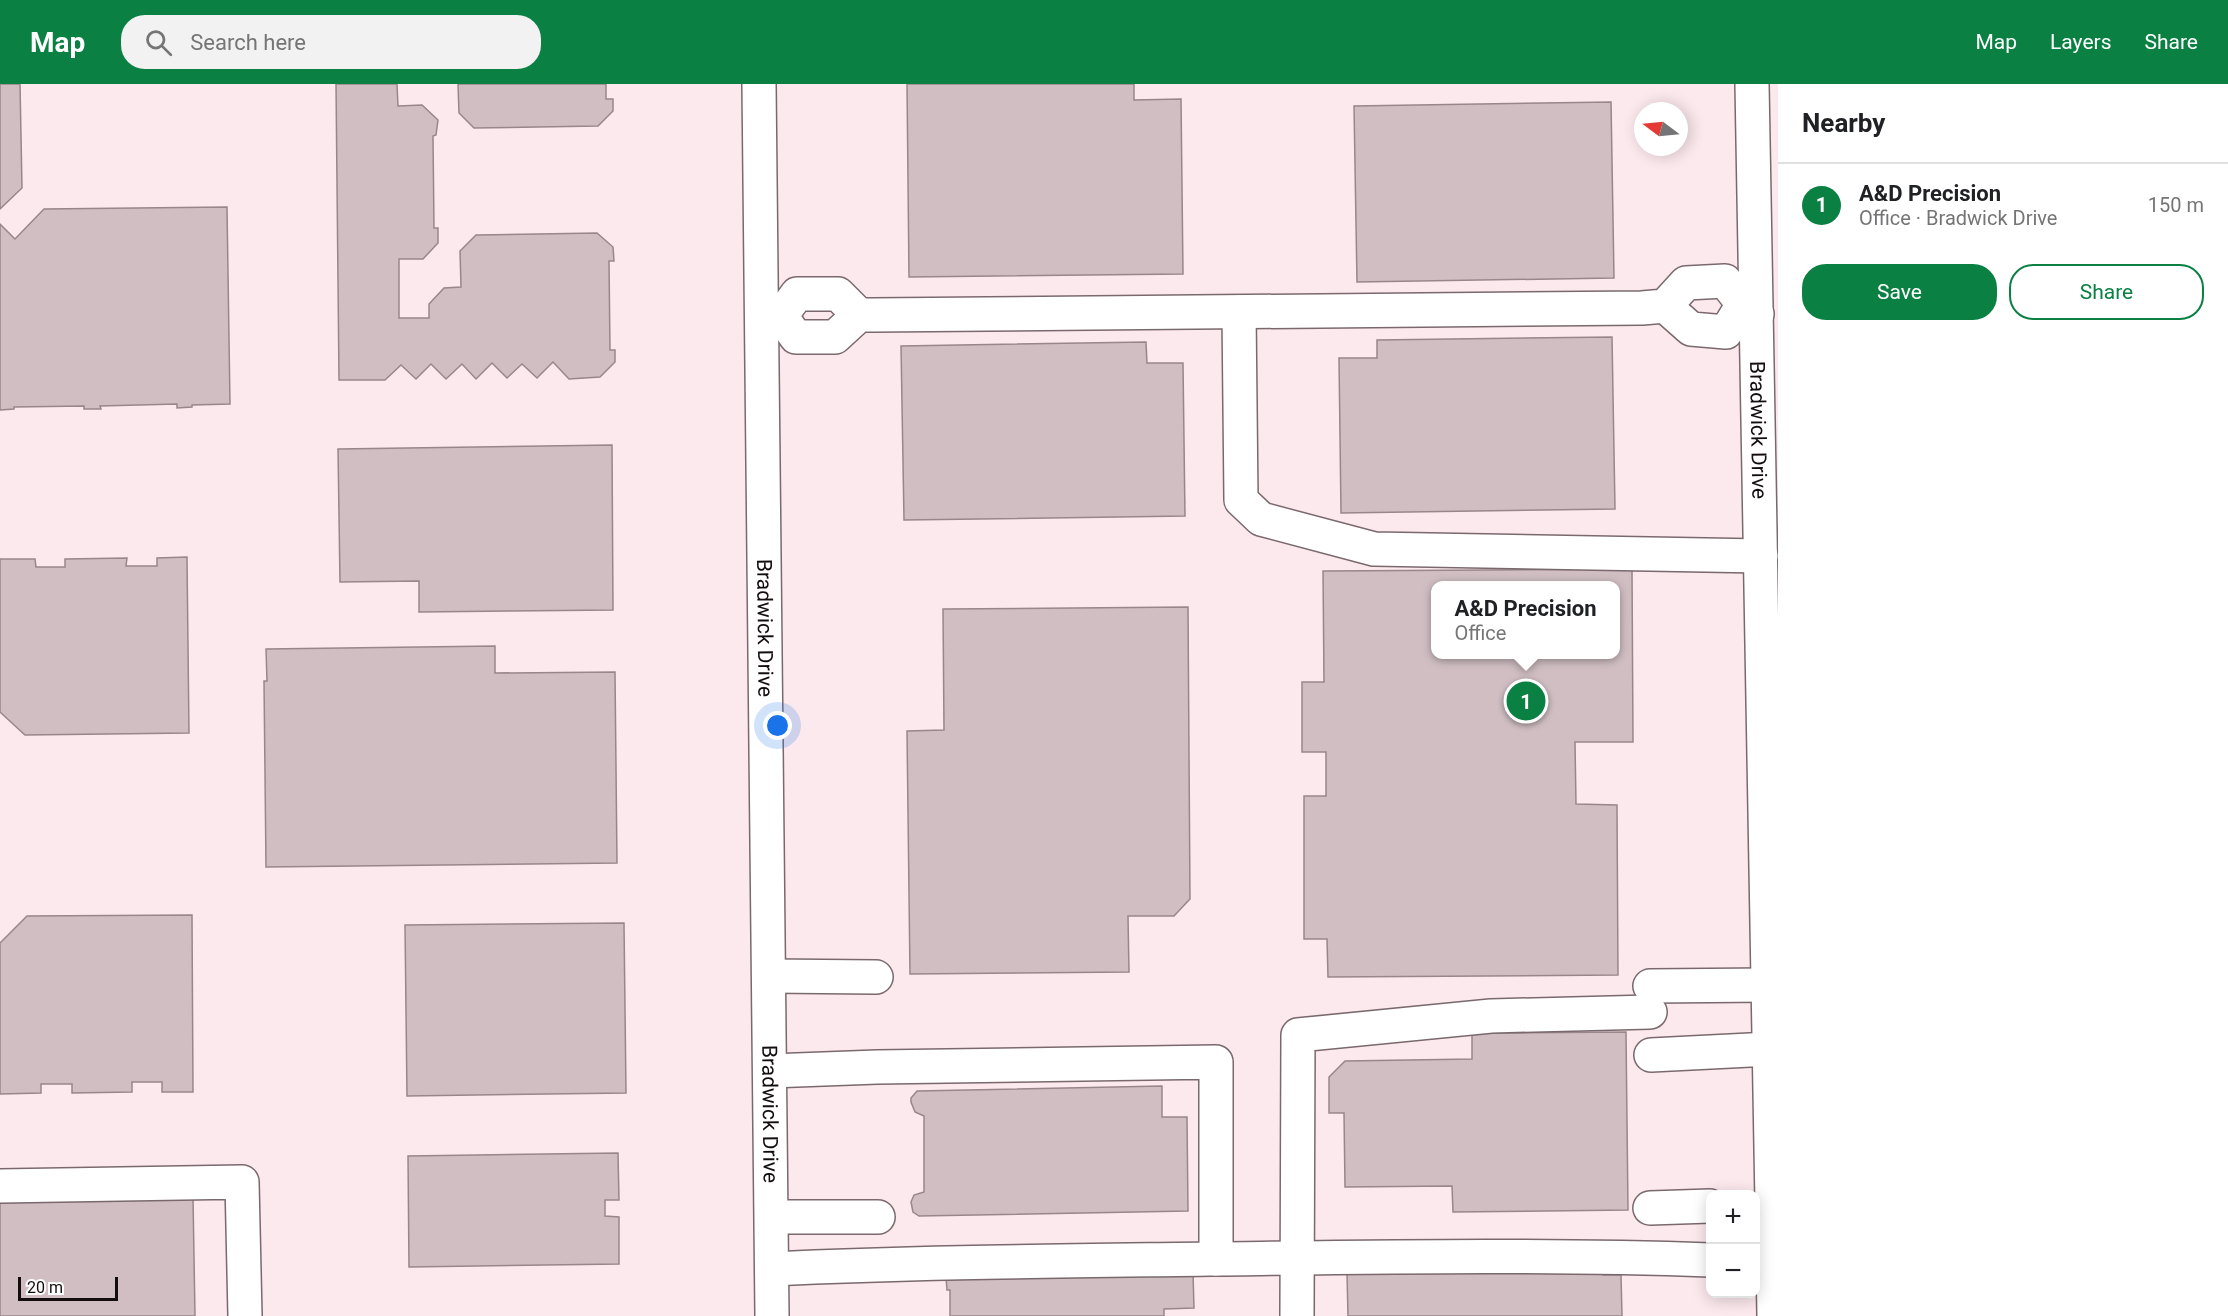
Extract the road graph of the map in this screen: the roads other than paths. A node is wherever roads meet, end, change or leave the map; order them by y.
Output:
1 (759, 84) edge
2 (1752, 84) edge
3 (1665, 306) junction
4 (1750, 309) junction
5 (1239, 312) junction
6 (772, 316) junction
7 (1768, 372) edge
8 (1761, 556) junction
9 (1771, 769) edge
10 (769, 976) junction
11 (876, 977) dead end
12 (1769, 985) junction
13 (1770, 1050) junction
14 (1651, 1055) dead end
15 (770, 1071) junction
16 (0, 1186) edge
17 (1764, 1204) edge
18 (1706, 1206) edge
19 (1650, 1208) dead end
20 (772, 1217) junction
21 (878, 1217) dead end
22 (1298, 1258) junction
23 (1216, 1259) junction
24 (1706, 1260) edge
25 (1765, 1262) edge
26 (772, 1269) junction
27 (245, 1316) edge
28 (772, 1316) edge
29 (1297, 1316) edge
30 (1774, 1316) edge

1 - 6 street, Bradwick Drive
2 - 4 street, Bradwick Drive
3 - 4 street
3 - 4 street
3 - 5 street
4 - 7 street, Bradwick Drive
5 - 6 street
5 - 8 street
6 - 10 street, Bradwick Drive
7 - 8 street, Bradwick Drive
8 - 9 street, Bradwick Drive
9 - 12 street, Bradwick Drive
10 - 11 street
10 - 15 street, Bradwick Drive
12 - 13 street, Bradwick Drive
12 - 22 street
13 - 14 street
13 - 17 street, Bradwick Drive
15 - 20 street, Bradwick Drive
15 - 23 street
16 - 27 street
17 - 25 street, Bradwick Drive
18 - 19 street
20 - 21 street
20 - 26 street, Bradwick Drive
22 - 23 street
22 - 24 street
22 - 29 street
23 - 26 street
25 - 30 street, Bradwick Drive
26 - 28 street, Bradwick Drive

